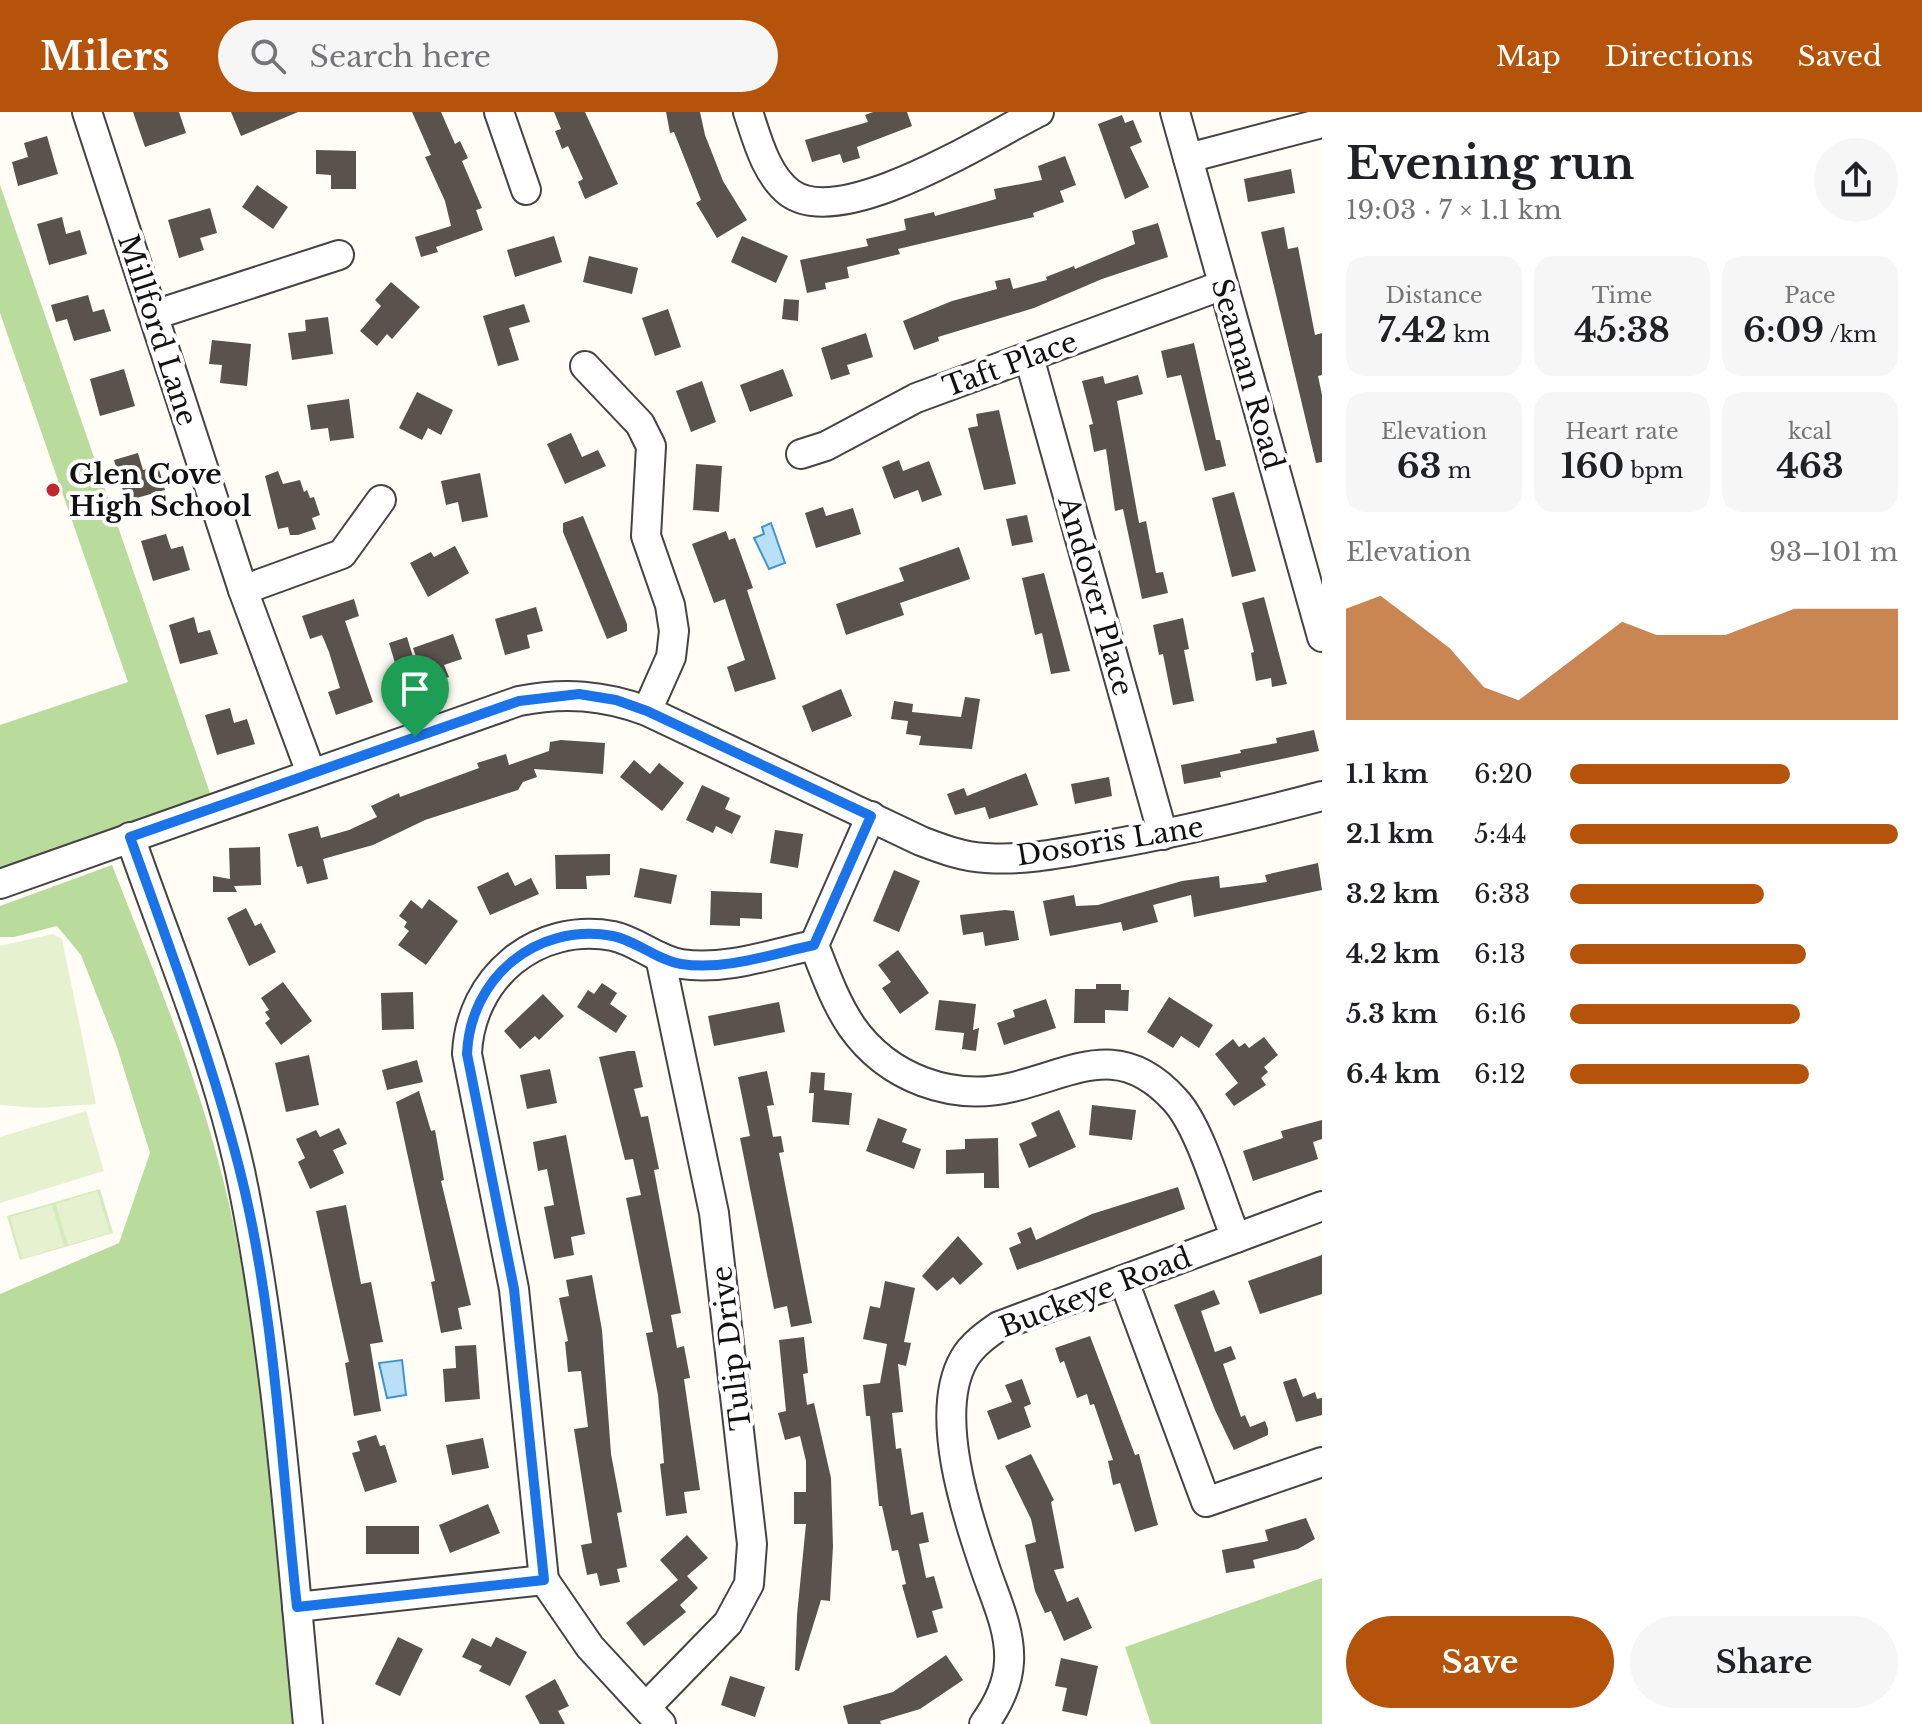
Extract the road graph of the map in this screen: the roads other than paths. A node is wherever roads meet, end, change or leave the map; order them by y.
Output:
1 (87, 112) edge
2 (499, 112) edge
3 (748, 112) edge
4 (1039, 112) edge
5 (1175, 112) edge
6 (1322, 123) edge
7 (1188, 158) junction
8 (526, 190) dead end
9 (339, 255) dead end
10 (1223, 285) junction
11 (154, 315) junction
12 (1029, 357) junction
13 (585, 366) dead end
14 (801, 454) dead end
15 (381, 500) dead end
16 (243, 590) junction
17 (1322, 637) edge
18 (647, 711) junction
19 (311, 773) junction
20 (1322, 796) edge
21 (871, 816) junction
22 (1163, 835) junction
23 (130, 837) junction
24 (0, 884) edge
25 (814, 945) junction
26 (660, 957) junction
27 (1322, 1206) edge
28 (1236, 1238) junction
29 (1124, 1281) junction
30 (1322, 1462) edge
31 (544, 1580) junction
32 (297, 1607) junction
33 (654, 1715) edge
34 (308, 1724) edge
35 (984, 1724) edge

1 - 11 street, Millford Lane
2 - 8 street
3 - 4 street
5 - 7 street, Seaman Road
6 - 7 street
7 - 10 street, Seaman Road
9 - 11 street
10 - 12 street, Taft Place
10 - 17 street, Seaman Road
11 - 16 street, Millford Lane
12 - 14 street, Taft Place
12 - 22 street, Andover Place
13 - 18 street
15 - 16 street
16 - 19 street, Millford Lane
18 - 19 street, Dosoris Lane
18 - 21 street, Dosoris Lane
19 - 23 street, Dosoris Lane
20 - 22 street, Dosoris Lane
21 - 22 street, Dosoris Lane
21 - 25 street
23 - 24 street, Dosoris Lane
23 - 32 street
25 - 26 street
25 - 28 street
26 - 31 street
26 - 33 street, Tulip Drive
27 - 28 street, Buckeye Road
28 - 29 street, Buckeye Road
29 - 30 street
29 - 35 street, Buckeye Road
31 - 32 street
31 - 33 street
32 - 34 street

